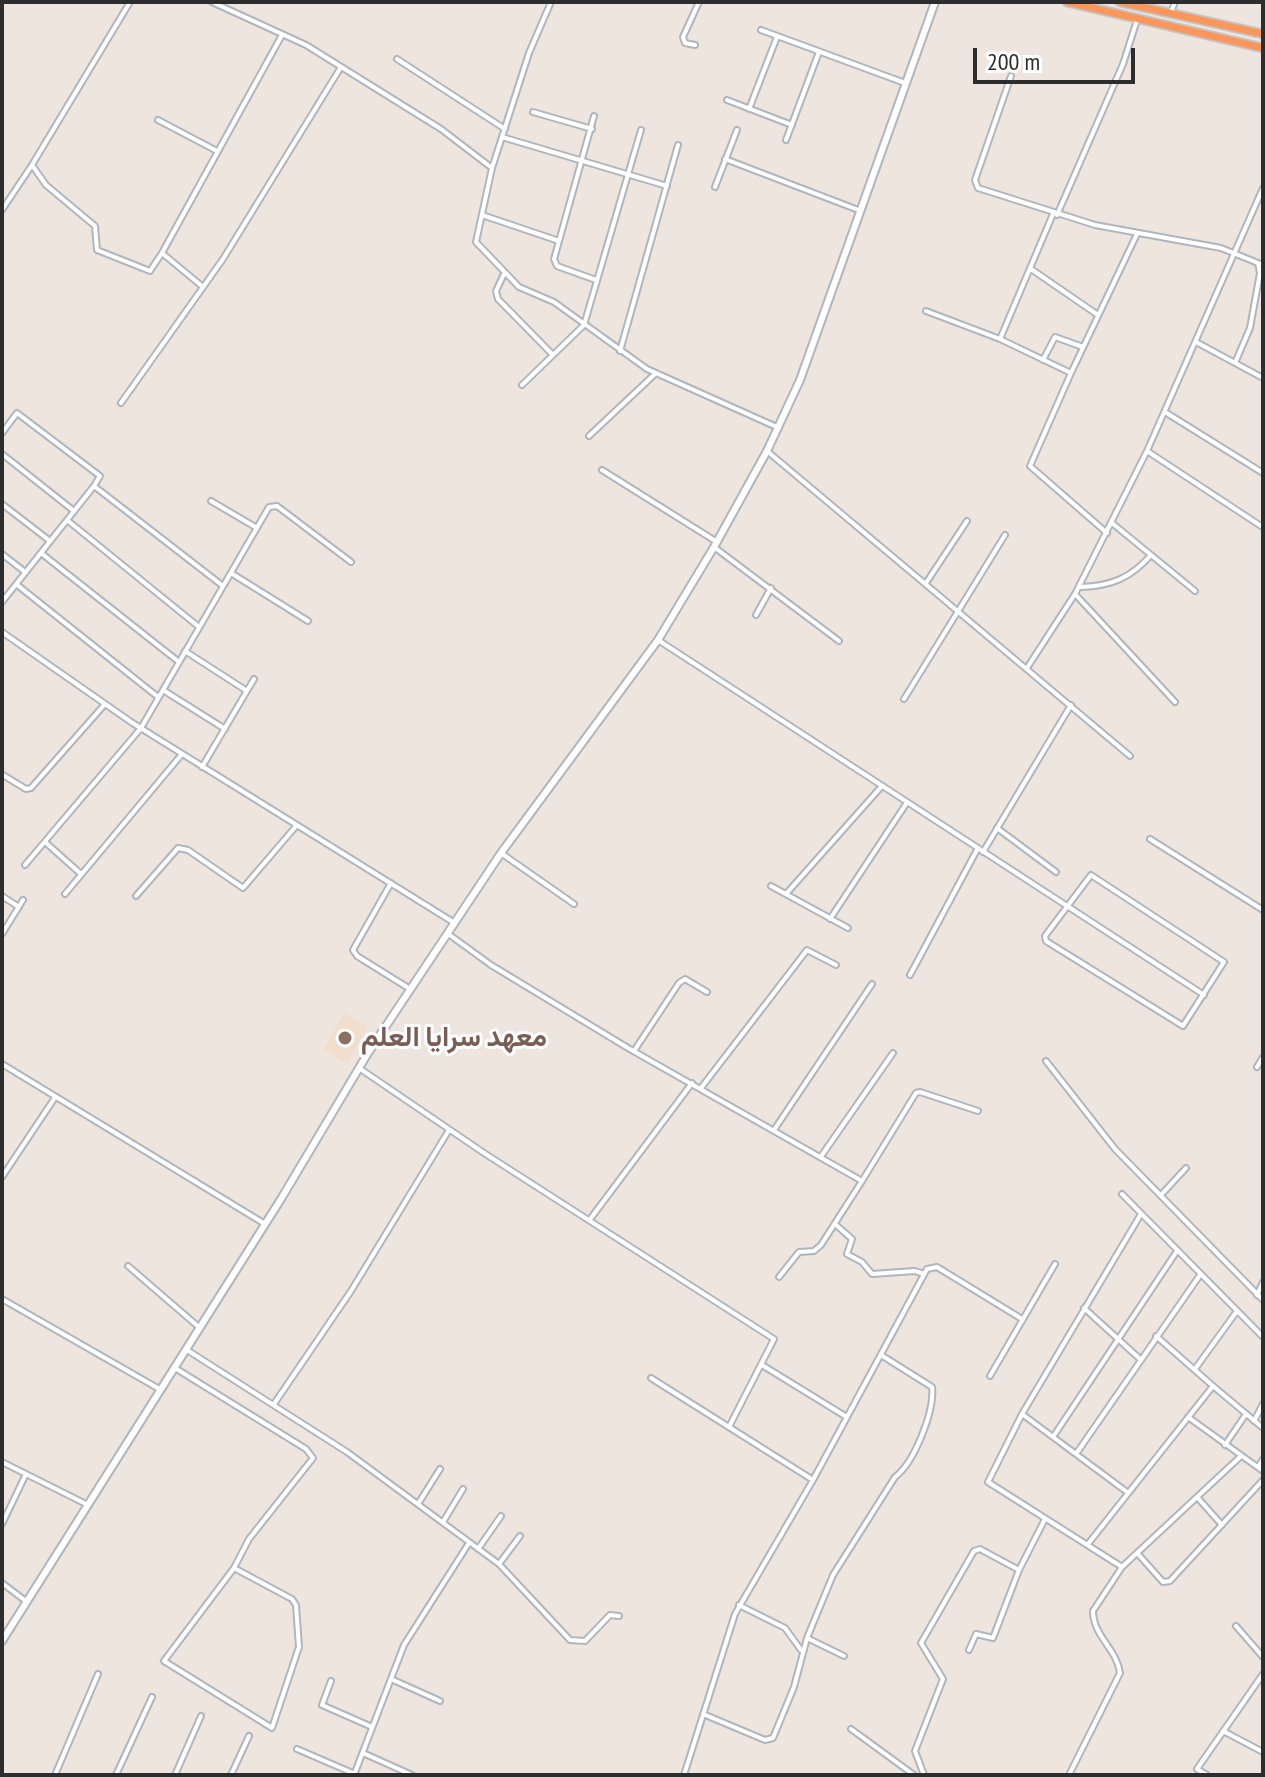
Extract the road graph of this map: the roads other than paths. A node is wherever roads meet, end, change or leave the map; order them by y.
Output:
1 (130, 2) edge
2 (212, 2) edge
3 (551, 2) edge
4 (699, 2) edge
5 (936, 2) edge
6 (1067, 2) edge
7 (1120, 2) edge
8 (1175, 2) edge
9 (1171, 14) junction
10 (1196, 19) junction
11 (1137, 20) junction
12 (761, 30) dead end
13 (1192, 32) junction
14 (1263, 34) edge
15 (282, 35) junction
16 (777, 36) junction
17 (695, 45) dead end
18 (1263, 48) edge
19 (819, 52) junction
20 (397, 59) dead end
21 (341, 67) junction
22 (1011, 76) dead end
23 (908, 84) junction
24 (727, 100) dead end
25 (749, 109) junction
26 (533, 112) dead end
27 (594, 116) dead end
28 (158, 120) dead end
29 (792, 125) junction
30 (505, 129) junction
31 (592, 129) junction
32 (641, 130) dead end
33 (737, 130) dead end
34 (502, 137) junction
35 (786, 140) dead end
36 (678, 145) dead end
37 (217, 151) junction
38 (725, 159) junction
39 (583, 162) junction
40 (32, 165) junction
41 (492, 168) junction
42 (628, 175) junction
43 (667, 186) junction
44 (715, 187) dead end
45 (1263, 188) edge
46 (2, 210) edge
47 (863, 211) junction
48 (1055, 214) junction
49 (482, 215) junction
50 (1137, 234) junction
51 (559, 241) junction
52 (162, 253) junction
53 (1236, 254) junction
54 (1261, 264) edge
55 (1031, 269) junction
56 (505, 273) junction
57 (597, 280) junction
58 (203, 287) junction
59 (926, 311) dead end
60 (1098, 315) junction
61 (584, 325) junction
62 (1000, 339) junction
63 (1196, 342) junction
64 (1083, 347) junction
65 (620, 352) junction
66 (553, 355) junction
67 (1043, 360) junction
68 (1235, 363) junction
69 (656, 373) junction
70 (1071, 373) junction
71 (1263, 378) edge
72 (522, 385) dead end
73 (121, 403) dead end
74 (1165, 412) junction
75 (779, 428) junction
76 (2, 433) edge
77 (589, 436) dead end
78 (767, 451) junction
79 (1147, 451) junction
80 (2, 454) edge
81 (602, 470) dead end
82 (1263, 473) edge
83 (94, 486) junction
84 (211, 501) dead end
85 (2, 504) edge
86 (74, 511) junction
87 (67, 520) junction
88 (967, 521) dead end
89 (1112, 523) junction
90 (1261, 526) edge
91 (257, 528) junction
92 (1107, 533) junction
93 (1005, 535) dead end
94 (50, 541) junction
95 (715, 545) junction
96 (41, 553) junction
97 (2, 554) edge
98 (1151, 555) junction
99 (351, 562) dead end
100 (25, 572) junction
101 (231, 573) junction
102 (926, 583) junction
103 (16, 584) junction
104 (223, 586) junction
105 (1081, 587) junction
106 (771, 588) junction
107 (1195, 591) dead end
108 (1075, 594) junction
109 (2, 602) edge
110 (957, 609) junction
111 (756, 615) dead end
112 (308, 621) dead end
113 (199, 627) junction
114 (3, 634) edge
115 (658, 640) junction
116 (839, 641) dead end
117 (185, 651) junction
118 (179, 662) junction
119 (1027, 668) junction
120 (254, 679) dead end
121 (163, 690) junction
122 (247, 691) junction
123 (158, 697) junction
124 (904, 699) dead end
125 (1175, 702) dead end
126 (105, 704) junction
127 (1071, 705) junction
128 (141, 728) junction
129 (225, 729) junction
130 (182, 754) junction
131 (1130, 756) dead end
132 (202, 767) junction
133 (3, 775) edge
134 (881, 787) junction
135 (906, 803) junction
136 (297, 825) junction
137 (997, 828) junction
138 (1150, 839) dead end
139 (45, 842) junction
140 (980, 850) junction
141 (501, 853) junction
142 (25, 865) dead end
143 (1056, 872) dead end
144 (81, 874) junction
145 (391, 883) junction
146 (771, 886) dead end
147 (65, 894) dead end
148 (786, 894) junction
149 (2, 896) edge
150 (136, 896) dead end
151 (23, 900) dead end
152 (574, 904) dead end
153 (19, 907) junction
154 (1067, 907) junction
155 (1263, 910) edge
156 (830, 919) junction
157 (453, 922) junction
158 (848, 928) dead end
159 (447, 933) junction
160 (2, 934) edge
161 (836, 965) dead end
162 (910, 975) dead end
163 (872, 984) dead end
164 (410, 989) junction
165 (707, 992) dead end
166 (1204, 995) junction
167 (634, 1051) junction
168 (893, 1053) dead end
169 (1263, 1057) edge
170 (1046, 1061) dead end
171 (2, 1064) edge
172 (1257, 1067) dead end
173 (359, 1068) junction
174 (692, 1083) junction
175 (701, 1088) junction
176 (54, 1098) junction
177 (978, 1111) dead end
178 (449, 1130) junction
179 (774, 1130) junction
180 (822, 1155) junction
181 (1186, 1168) dead end
182 (2, 1177) edge
183 (862, 1181) junction
184 (1122, 1194) dead end
185 (1161, 1195) junction
186 (1141, 1214) junction
187 (591, 1218) junction
188 (265, 1224) junction
189 (835, 1224) junction
190 (1177, 1251) junction
191 (1055, 1264) dead end
192 (128, 1266) dead end
193 (924, 1274) junction
194 (1200, 1275) junction
195 (779, 1277) dead end
196 (1263, 1282) edge
197 (1257, 1295) junction
198 (2, 1299) edge
199 (1263, 1300) edge
200 (1084, 1308) junction
201 (1237, 1311) junction
202 (1022, 1319) junction
203 (200, 1328) junction
204 (1156, 1336) junction
205 (1263, 1337) edge
206 (1117, 1340) junction
207 (187, 1350) junction
208 (880, 1355) junction
209 (1140, 1359) junction
210 (762, 1365) junction
211 (175, 1368) junction
212 (1195, 1369) junction
213 (990, 1376) dead end
214 (651, 1378) dead end
215 (1213, 1386) junction
216 (161, 1390) junction
217 (274, 1404) junction
218 (1263, 1404) edge
219 (1022, 1414) junction
220 (1246, 1414) junction
221 (846, 1417) junction
222 (1188, 1417) junction
223 (1254, 1421) junction
224 (729, 1427) junction
225 (1263, 1428) edge
226 (1053, 1437) junction
227 (1225, 1445) junction
228 (1076, 1454) junction
229 (1241, 1456) junction
230 (1263, 1459) edge
231 (2, 1462) edge
232 (440, 1469) dead end
233 (1260, 1469) edge
234 (26, 1474) junction
235 (813, 1480) junction
236 (1263, 1480) edge
237 (463, 1489) dead end
238 (1127, 1492) junction
239 (1196, 1496) junction
240 (418, 1504) junction
241 (88, 1505) junction
242 (501, 1516) dead end
243 (1045, 1519) junction
244 (443, 1522) junction
245 (2, 1524) edge
246 (1222, 1525) junction
247 (520, 1536) dead end
248 (469, 1543) junction
249 (1088, 1544) junction
250 (478, 1549) junction
251 (1137, 1554) junction
252 (499, 1564) junction
253 (1122, 1567) junction
254 (234, 1568) junction
255 (1019, 1570) junction
256 (2, 1583) edge
257 (27, 1602) junction
258 (739, 1605) junction
259 (619, 1616) dead end
260 (1236, 1626) dead end
261 (807, 1638) junction
262 (2, 1641) edge
263 (801, 1650) junction
264 (969, 1650) dead end
265 (844, 1656) dead end
266 (1263, 1657) edge
267 (98, 1674) dead end
268 (1263, 1674) edge
269 (390, 1679) junction
270 (331, 1681) dead end
271 (152, 1697) dead end
272 (440, 1701) dead end
273 (703, 1714) junction
274 (201, 1716) dead end
275 (372, 1727) junction
276 (851, 1729) dead end
277 (1223, 1731) junction
278 (249, 1736) dead end
279 (297, 1749) dead end
280 (1263, 1752) edge
281 (363, 1753) junction
282 (1196, 1772) edge
283 (355, 1774) edge
284 (55, 1775) edge
285 (116, 1775) edge
286 (175, 1775) edge
287 (231, 1775) edge
288 (412, 1775) edge
289 (684, 1775) edge
290 (914, 1775) edge
291 (924, 1775) edge
292 (1069, 1775) edge
293 (1207, 1775) edge

1 - 40 street
2 - 15 street
3 - 30 street
4 - 17 street
5 - 23 main road
6 - 11 highway
7 - 9 highway
8 - 9 street
9 - 10 highway
10 - 13 highway
10 - 14 highway
11 - 13 highway
11 - 48 street
12 - 16 street
13 - 18 highway
15 - 21 street
15 - 37 street
16 - 19 street
16 - 25 street
19 - 23 street
19 - 29 street
20 - 30 street
21 - 41 street
21 - 58 street
22 - 48 street
23 - 47 main road
24 - 25 street
25 - 29 street
26 - 31 street
27 - 31 street
28 - 37 street
29 - 35 street
30 - 34 street
31 - 39 street
32 - 42 street
33 - 38 street
34 - 39 street
34 - 41 street
36 - 43 street
37 - 52 street
38 - 44 street
38 - 47 street
39 - 42 street
39 - 51 street
40 - 46 street
40 - 52 street
41 - 49 street
42 - 43 street
42 - 57 street
43 - 65 street
45 - 53 street
47 - 75 main road
48 - 50 street
48 - 55 street
49 - 51 street
49 - 56 street
50 - 53 street
50 - 60 street
51 - 57 street
52 - 58 street
53 - 54 street
53 - 63 street
54 - 68 street
55 - 60 street
55 - 62 street
56 - 61 street
56 - 66 street
57 - 61 street
58 - 73 street
59 - 62 street
60 - 64 street
61 - 65 street
61 - 66 street
62 - 67 street
63 - 68 street
63 - 74 street
64 - 67 street
64 - 70 street
65 - 69 street
66 - 72 street
67 - 70 street
68 - 71 street
69 - 75 street
69 - 77 street
70 - 92 street
74 - 79 street
74 - 82 street
75 - 78 main road
76 - 83 street
78 - 95 main road
78 - 102 street
79 - 89 street
79 - 90 street
80 - 86 street
81 - 95 street
83 - 86 street
83 - 104 street
84 - 91 street
85 - 94 street
86 - 87 street
87 - 94 street
87 - 113 street
88 - 102 street
89 - 92 street
89 - 98 street
91 - 99 street
91 - 101 street
92 - 105 street
93 - 110 street
94 - 96 street
95 - 106 street
95 - 115 main road
96 - 100 street
96 - 118 street
97 - 100 street
98 - 105 street
98 - 107 street
100 - 103 street
101 - 104 street
101 - 112 street
102 - 110 street
103 - 109 street
103 - 123 street
104 - 113 street
105 - 108 street
106 - 111 street
106 - 116 street
108 - 119 street
108 - 125 street
110 - 119 street
110 - 124 street
113 - 117 street
114 - 126 street
115 - 134 street
115 - 141 main road
117 - 118 street
117 - 122 street
118 - 121 street
119 - 127 street
120 - 122 street
121 - 123 street
121 - 129 street
122 - 129 street
123 - 128 street
126 - 128 street
126 - 133 street
127 - 131 street
127 - 137 street
128 - 130 street
128 - 139 street
129 - 132 street
130 - 132 street
130 - 144 street
132 - 136 street
134 - 135 street
134 - 148 street
135 - 140 street
135 - 156 street
136 - 145 street
136 - 150 street
137 - 140 street
137 - 143 street
138 - 155 street
139 - 142 street
139 - 144 street
140 - 154 street
140 - 162 street
141 - 152 street
141 - 157 main road
144 - 147 street
145 - 157 street
145 - 164 street
146 - 148 street
148 - 156 street
149 - 153 street
151 - 153 street
153 - 160 street
154 - 166 street
154 - 166 street
154 - 166 street
156 - 158 street
157 - 159 main road
159 - 164 main road
159 - 167 street
161 - 175 street
163 - 179 street
164 - 173 main road
165 - 167 street
167 - 174 street
168 - 180 street
169 - 172 street
170 - 185 street
171 - 176 street
173 - 178 street
173 - 188 main road
174 - 175 street
174 - 187 street
175 - 179 street
176 - 182 street
176 - 188 street
177 - 183 street
178 - 187 street
178 - 217 street
179 - 180 street
180 - 183 street
181 - 185 street
183 - 189 street
184 - 186 street
185 - 197 street
186 - 190 street
186 - 200 street
187 - 210 street
188 - 203 main road
189 - 193 street
189 - 195 street
190 - 194 street
190 - 206 street
191 - 202 street
192 - 203 street
193 - 202 street
193 - 208 street
194 - 201 street
194 - 204 street
196 - 197 street
197 - 199 street
198 - 216 street
200 - 206 street
200 - 219 street
201 - 205 street
201 - 212 street
202 - 213 street
203 - 207 main road
204 - 209 street
204 - 212 street
206 - 209 street
206 - 226 street
207 - 211 main road
207 - 217 street
208 - 221 street
208 - 261 street
209 - 228 street
210 - 221 street
210 - 224 street
211 - 216 main road
211 - 254 street
212 - 215 street
214 - 224 street
215 - 220 street
215 - 222 street
216 - 241 main road
217 - 240 street
218 - 223 street
219 - 226 street
219 - 243 street
220 - 223 street
220 - 227 street
221 - 235 street
222 - 227 street
222 - 238 street
223 - 225 street
224 - 235 street
226 - 228 street
227 - 229 street
228 - 238 street
229 - 233 street
229 - 239 street
230 - 233 street
231 - 234 street
232 - 240 street
234 - 241 street
234 - 245 street
235 - 258 street
236 - 246 street
237 - 244 street
238 - 249 street
239 - 246 street
239 - 251 street
240 - 244 street
241 - 257 main road
242 - 250 street
243 - 249 street
243 - 255 street
244 - 248 street
246 - 251 street
247 - 252 street
248 - 250 street
248 - 269 street
249 - 253 street
250 - 252 street
251 - 253 street
252 - 259 street
253 - 292 street
254 - 254 street
255 - 264 street
255 - 291 street
256 - 257 street
257 - 262 main road
258 - 263 street
258 - 273 street
260 - 266 street
261 - 263 street
261 - 265 street
263 - 273 street
267 - 284 street
268 - 277 street
269 - 272 street
269 - 275 street
270 - 275 street
271 - 285 street
273 - 289 street
274 - 286 street
275 - 281 street
276 - 290 street
277 - 280 street
277 - 282 street
278 - 287 street
279 - 283 street
281 - 283 street
281 - 288 street
282 - 293 street

